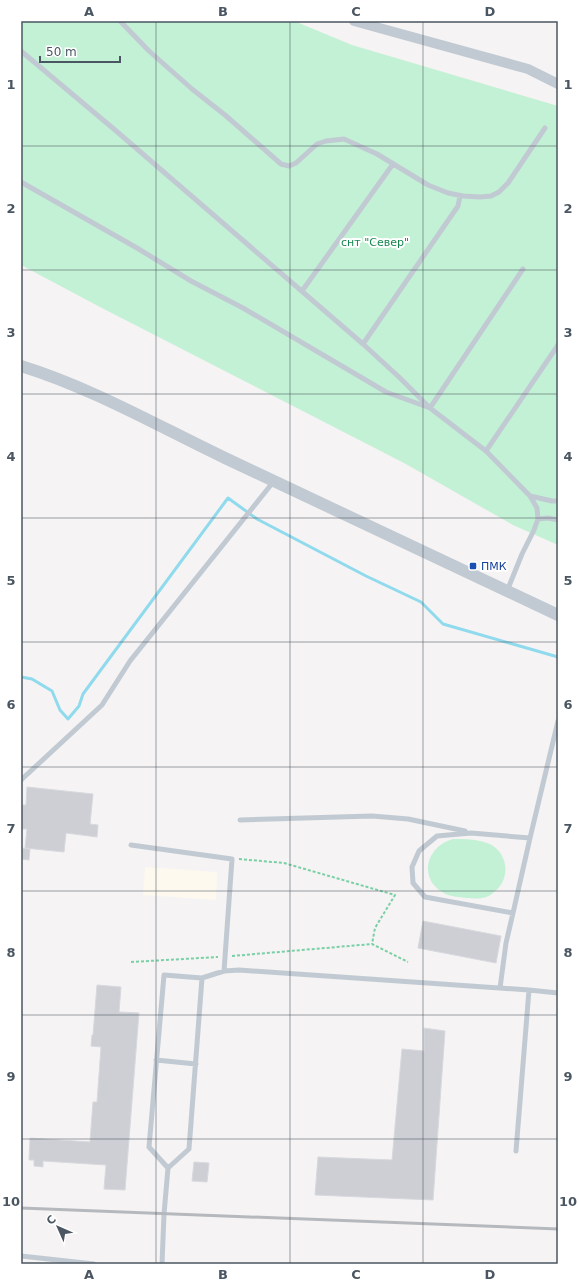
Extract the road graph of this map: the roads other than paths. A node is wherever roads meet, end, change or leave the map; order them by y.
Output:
1 (120, 21) edge
2 (354, 21) edge
3 (21, 50) edge
4 (558, 84) edge
5 (545, 128) dead end
6 (393, 164) junction
7 (21, 182) edge
8 (460, 196) junction
9 (523, 269) dead end
10 (302, 291) junction
11 (364, 344) junction
12 (558, 345) edge
13 (21, 366) edge
14 (430, 408) junction
15 (486, 451) junction
16 (274, 481) junction
17 (530, 496) junction
18 (558, 501) edge
19 (538, 519) junction
20 (558, 520) edge
21 (507, 591) junction
22 (558, 615) edge
23 (558, 721) edge
24 (21, 780) edge
25 (240, 820) dead end
26 (471, 833) junction
27 (530, 838) junction
28 (131, 845) dead end
29 (513, 913) junction
30 (224, 971) junction
31 (202, 978) junction
32 (500, 988) junction
33 (529, 990) junction
34 (558, 993) edge
35 (156, 1060) junction
36 (196, 1064) junction
37 (516, 1151) dead end
38 (168, 1168) junction
39 (21, 1256) edge
40 (94, 1264) edge
41 (162, 1264) edge

1 - 6 lane
2 - 4 street
3 - 10 lane
5 - 8 lane
6 - 8 lane
6 - 10 lane
7 - 14 lane
8 - 11 lane
9 - 14 lane
10 - 11 lane
11 - 14 lane
12 - 15 lane
13 - 16 street
14 - 15 lane
15 - 17 lane
16 - 21 street
16 - 24 lane
17 - 18 lane
17 - 19 lane
19 - 20 lane
19 - 21 lane
21 - 22 street
23 - 27 lane
25 - 26 lane
26 - 27 lane
26 - 29 lane
27 - 29 lane
28 - 30 lane
29 - 32 lane
30 - 31 lane
30 - 32 lane
31 - 35 lane
31 - 36 lane
32 - 33 lane
33 - 34 lane
33 - 37 lane
35 - 36 lane
35 - 38 lane
36 - 38 lane
38 - 41 lane
39 - 40 lane

